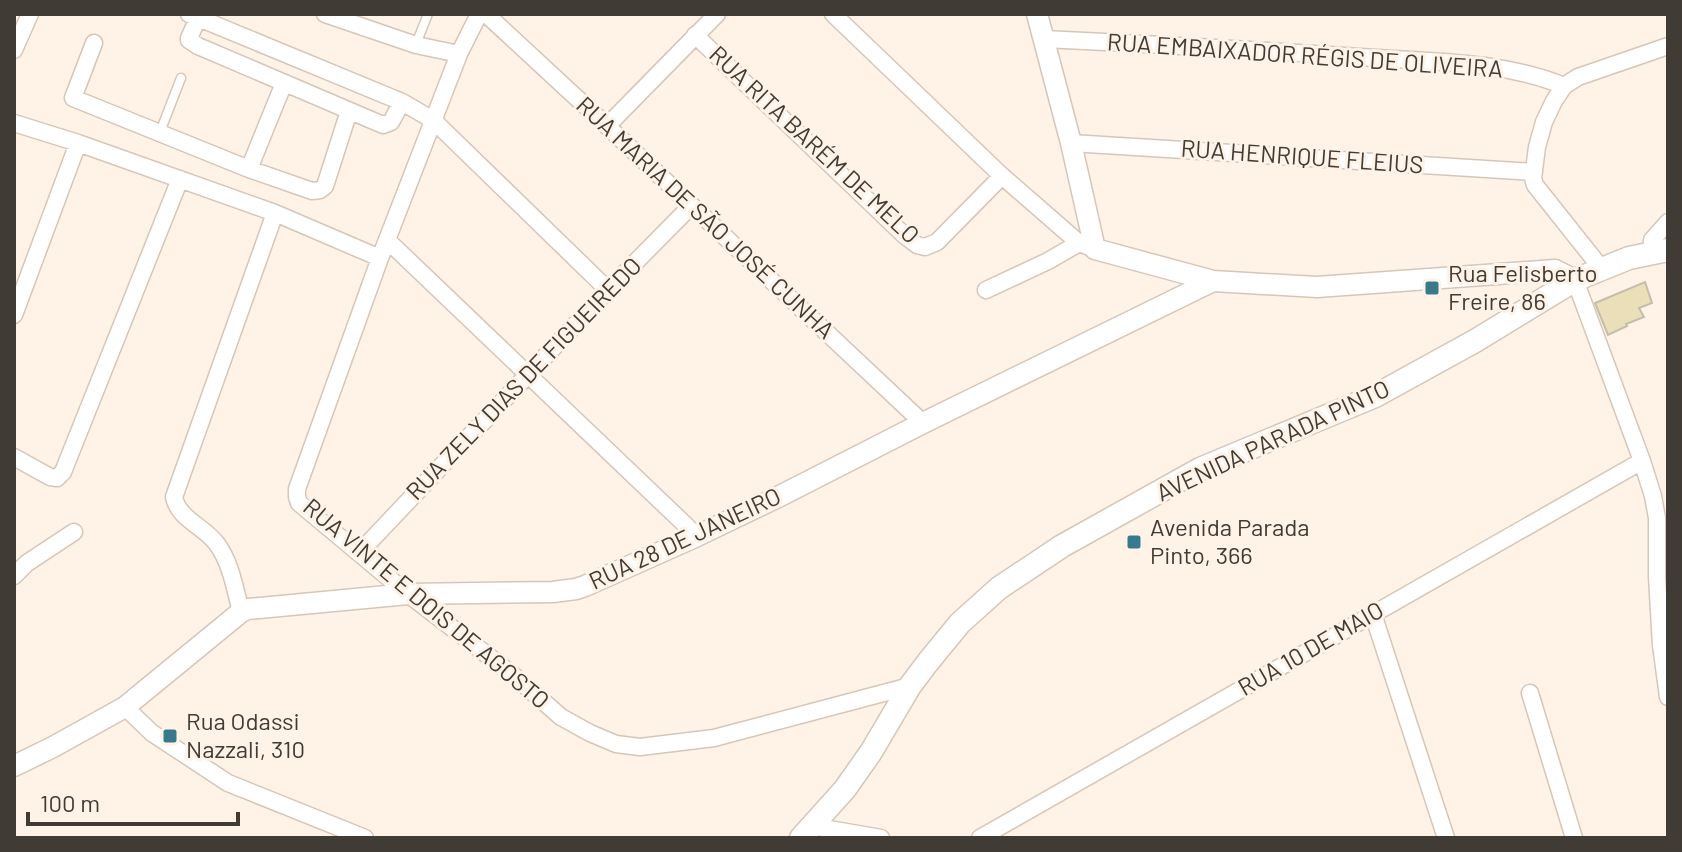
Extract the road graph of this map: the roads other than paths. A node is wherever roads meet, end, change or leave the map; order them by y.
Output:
1 (30, 14) edge
2 (325, 14) edge
3 (428, 14) edge
4 (479, 14) edge
5 (486, 14) edge
6 (717, 14) edge
7 (833, 14) edge
8 (1037, 14) edge
9 (196, 15) edge
10 (695, 35) junction
11 (1044, 39) junction
12 (94, 43) dead end
13 (416, 45) junction
14 (1668, 46) edge
15 (14, 50) edge
16 (459, 54) junction
17 (181, 78) dead end
18 (284, 83) junction
19 (1564, 86) junction
20 (402, 102) junction
21 (349, 111) junction
22 (433, 120) junction
23 (14, 123) edge
24 (607, 126) junction
25 (159, 133) junction
26 (78, 143) junction
27 (1071, 143) junction
28 (249, 169) junction
29 (1534, 172) junction
30 (1002, 176) junction
31 (180, 179) junction
32 (691, 206) junction
33 (275, 213) junction
34 (1668, 222) edge
35 (387, 240) junction
36 (1087, 246) junction
37 (1659, 252) edge
38 (380, 258) junction
39 (1601, 268) junction
40 (1575, 280) junction
41 (1213, 281) junction
42 (608, 290) junction
43 (986, 290) dead end
44 (14, 315) edge
45 (528, 374) junction
46 (923, 423) junction
47 (14, 457) edge
48 (1642, 461) junction
49 (74, 532) dead end
50 (697, 536) junction
51 (359, 553) junction
52 (14, 576) edge
53 (408, 594) junction
54 (241, 612) junction
55 (1373, 614) junction
56 (910, 686) junction
57 (1530, 693) dead end
58 (1668, 697) edge
59 (125, 707) junction
60 (14, 766) edge
61 (806, 832) edge
62 (365, 838) edge
63 (881, 838) edge
64 (980, 838) edge
65 (1446, 838) edge
66 (1574, 838) edge

1 - 15 street
2 - 13 street
3 - 13 lane
4 - 16 street, RUA VINTE E DOIS DE AGOSTO
5 - 24 street, RUA MARIA DE SÃO JOSÉ CUNHA
6 - 10 street
7 - 30 street
8 - 11 street
9 - 18 street
9 - 20 street
10 - 24 street
10 - 30 street, RUA RITA BARÉM DE MELO
11 - 19 street, RUA EMBAIXADOR RÉGIS DE OLIVEIRA
11 - 27 street
12 - 25 street
13 - 16 street
14 - 19 street
16 - 22 street, RUA VINTE E DOIS DE AGOSTO
17 - 25 lane
18 - 21 street
18 - 28 street
19 - 29 street
20 - 21 street
20 - 22 street
21 - 28 street
22 - 35 street, RUA VINTE E DOIS DE AGOSTO
22 - 42 street
23 - 26 street
24 - 32 street, RUA MARIA DE SÃO JOSÉ CUNHA
25 - 28 street
26 - 31 street
26 - 44 street
27 - 29 street, RUA HENRIQUE FLEIUS
27 - 36 street
29 - 39 street
30 - 36 street
31 - 33 street
31 - 47 street
32 - 42 street, RUA ZELY DIAS DE FIGUEIREDO
32 - 46 street, RUA MARIA DE SÃO JOSÉ CUNHA
33 - 38 street
33 - 54 street
34 - 37 street
35 - 38 street, RUA VINTE E DOIS DE AGOSTO
35 - 45 street
36 - 41 street
36 - 43 street
37 - 39 main road, AVENIDA PARADA PINTO
38 - 51 street, RUA VINTE E DOIS DE AGOSTO
39 - 40 main road, AVENIDA PARADA PINTO
40 - 41 street
40 - 48 street
40 - 56 main road, AVENIDA PARADA PINTO
41 - 46 street, RUA 28 DE JANEIRO
42 - 45 street, RUA ZELY DIAS DE FIGUEIREDO
45 - 50 street
45 - 51 street, RUA ZELY DIAS DE FIGUEIREDO
46 - 50 street, RUA 28 DE JANEIRO
48 - 55 street, RUA 10 DE MAIO
48 - 58 street
49 - 52 street
50 - 53 street, RUA 28 DE JANEIRO
51 - 53 street, RUA VINTE E DOIS DE AGOSTO
53 - 54 street, RUA 28 DE JANEIRO
53 - 56 street, RUA VINTE E DOIS DE AGOSTO
54 - 59 street, RUA 28 DE JANEIRO
55 - 64 street, RUA 10 DE MAIO
55 - 65 street
56 - 61 main road, AVENIDA PARADA PINTO
57 - 66 street
59 - 60 street, RUA 28 DE JANEIRO
59 - 62 street
61 - 63 street

